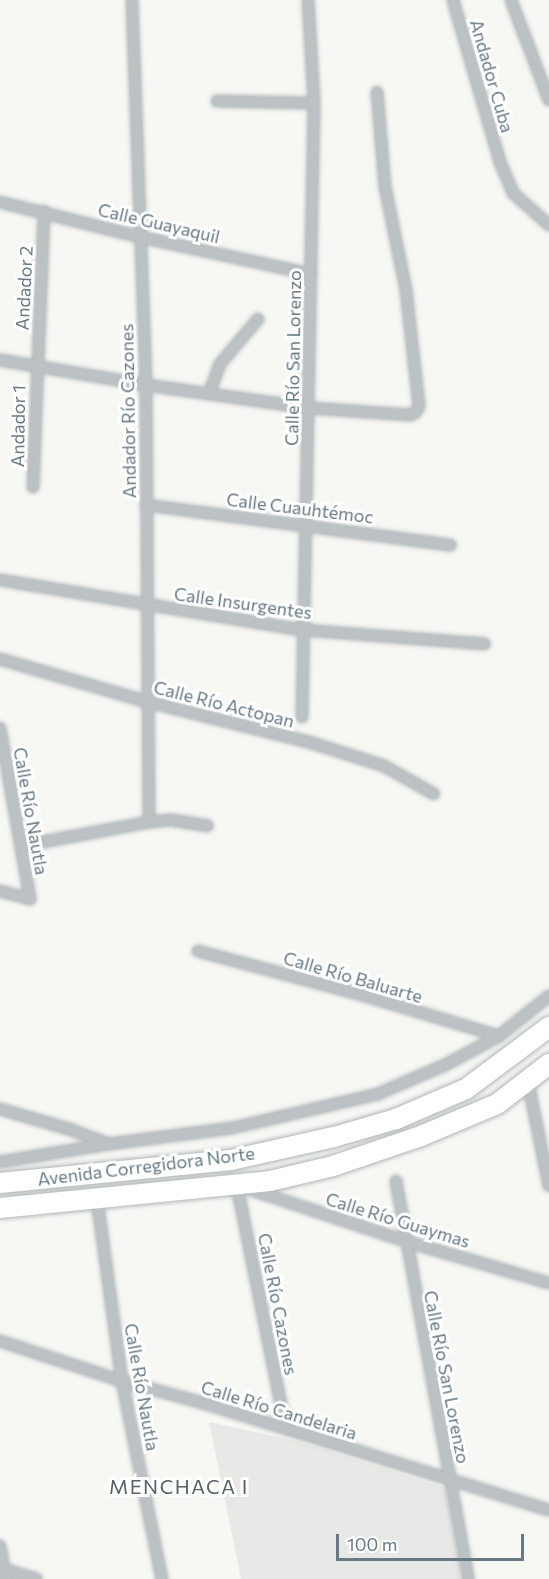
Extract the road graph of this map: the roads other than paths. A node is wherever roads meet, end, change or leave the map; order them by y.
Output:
1 (132, 0) edge
2 (308, 0) edge
3 (453, 0) edge
4 (512, 0) edge
5 (377, 92) dead end
6 (549, 100) edge
7 (217, 101) dead end
8 (314, 103) junction
9 (0, 202) edge
10 (44, 212) junction
11 (549, 225) edge
12 (140, 237) junction
13 (311, 274) junction
14 (258, 319) dead end
15 (0, 360) edge
16 (36, 366) junction
17 (146, 385) junction
18 (209, 394) junction
19 (309, 408) junction
20 (33, 487) dead end
21 (146, 505) junction
22 (304, 524) junction
23 (450, 544) dead end
24 (0, 580) edge
25 (148, 606) junction
26 (303, 630) junction
27 (484, 644) dead end
28 (0, 659) edge
29 (148, 702) junction
30 (302, 717) dead end
31 (0, 728) edge
32 (434, 794) dead end
33 (149, 822) junction
34 (208, 826) dead end
35 (21, 846) junction
36 (0, 891) edge
37 (198, 951) dead end
38 (549, 996) edge
39 (549, 1027) edge
40 (499, 1036) junction
41 (549, 1064) edge
42 (528, 1082) junction
43 (0, 1109) edge
44 (109, 1144) junction
45 (0, 1162) edge
46 (396, 1181) dead end
47 (0, 1183) edge
48 (237, 1185) junction
49 (549, 1186) edge
50 (97, 1199) junction
51 (0, 1208) edge
52 (405, 1241) junction
53 (549, 1282) edge
54 (0, 1341) edge
55 (122, 1381) junction
56 (286, 1429) junction
57 (450, 1480) junction
58 (549, 1510) edge
59 (0, 1546) edge
60 (4, 1572) edge
61 (36, 1579) edge
62 (162, 1579) edge
63 (468, 1579) edge

1 - 12 street, Andador Río Cazones
2 - 8 street, Calle Río San Lorenzo
3 - 11 street, Andador Cuba
4 - 6 street
5 - 19 street
7 - 8 street
8 - 13 street, Calle Río San Lorenzo
9 - 10 street, Calle Guayaquil
10 - 12 street, Calle Guayaquil
10 - 16 street, Andador 2
12 - 13 street, Calle Guayaquil
12 - 17 street, Andador Río Cazones
13 - 19 street, Calle Río San Lorenzo
14 - 18 street
15 - 16 street
16 - 17 street
16 - 20 street, Andador 1
17 - 18 street
17 - 21 street, Andador Río Cazones
18 - 19 street
19 - 22 street, Calle Río San Lorenzo
21 - 22 street, Calle Cuauhtémoc
21 - 25 street, Andador Río Cazones
22 - 23 street, Calle Cuauhtémoc
22 - 26 street, Calle Río San Lorenzo
24 - 25 street, Calle Insurgentes
25 - 26 street, Calle Insurgentes
25 - 29 street, Andador Río Cazones
26 - 27 street, Calle Insurgentes
26 - 30 street, Calle Río San Lorenzo
28 - 29 street, Calle Río Actopan
29 - 32 street, Calle Río Actopan
29 - 33 street, Andador Río Cazones
31 - 35 street, Calle Río Nautla
33 - 34 street
33 - 35 street
35 - 36 street, Calle Río Nautla
37 - 40 street, Calle Río Baluarte
38 - 40 street
39 - 47 main road, Avenida Corregidora Norte
40 - 44 street
41 - 42 main road, Avenida Corregidora Norte
42 - 48 main road, Avenida Corregidora Norte
42 - 49 street
43 - 44 street
44 - 45 street
46 - 52 street, Calle Río San Lorenzo
48 - 50 main road, Avenida Corregidora Norte
48 - 52 street, Calle Río Guaymas
48 - 56 street, Calle Río Cazones
50 - 51 main road, Avenida Corregidora Norte
50 - 55 street, Calle Río Nautla
52 - 53 street, Calle Río Guaymas
52 - 57 street, Calle Río San Lorenzo
54 - 55 street, Calle Río Candelaria
55 - 56 street, Calle Río Candelaria
55 - 62 street, Calle Río Nautla
56 - 57 street, Calle Río Candelaria
57 - 58 street, Calle Río Candelaria
57 - 63 street, Calle Río San Lorenzo
59 - 60 street
60 - 61 street

